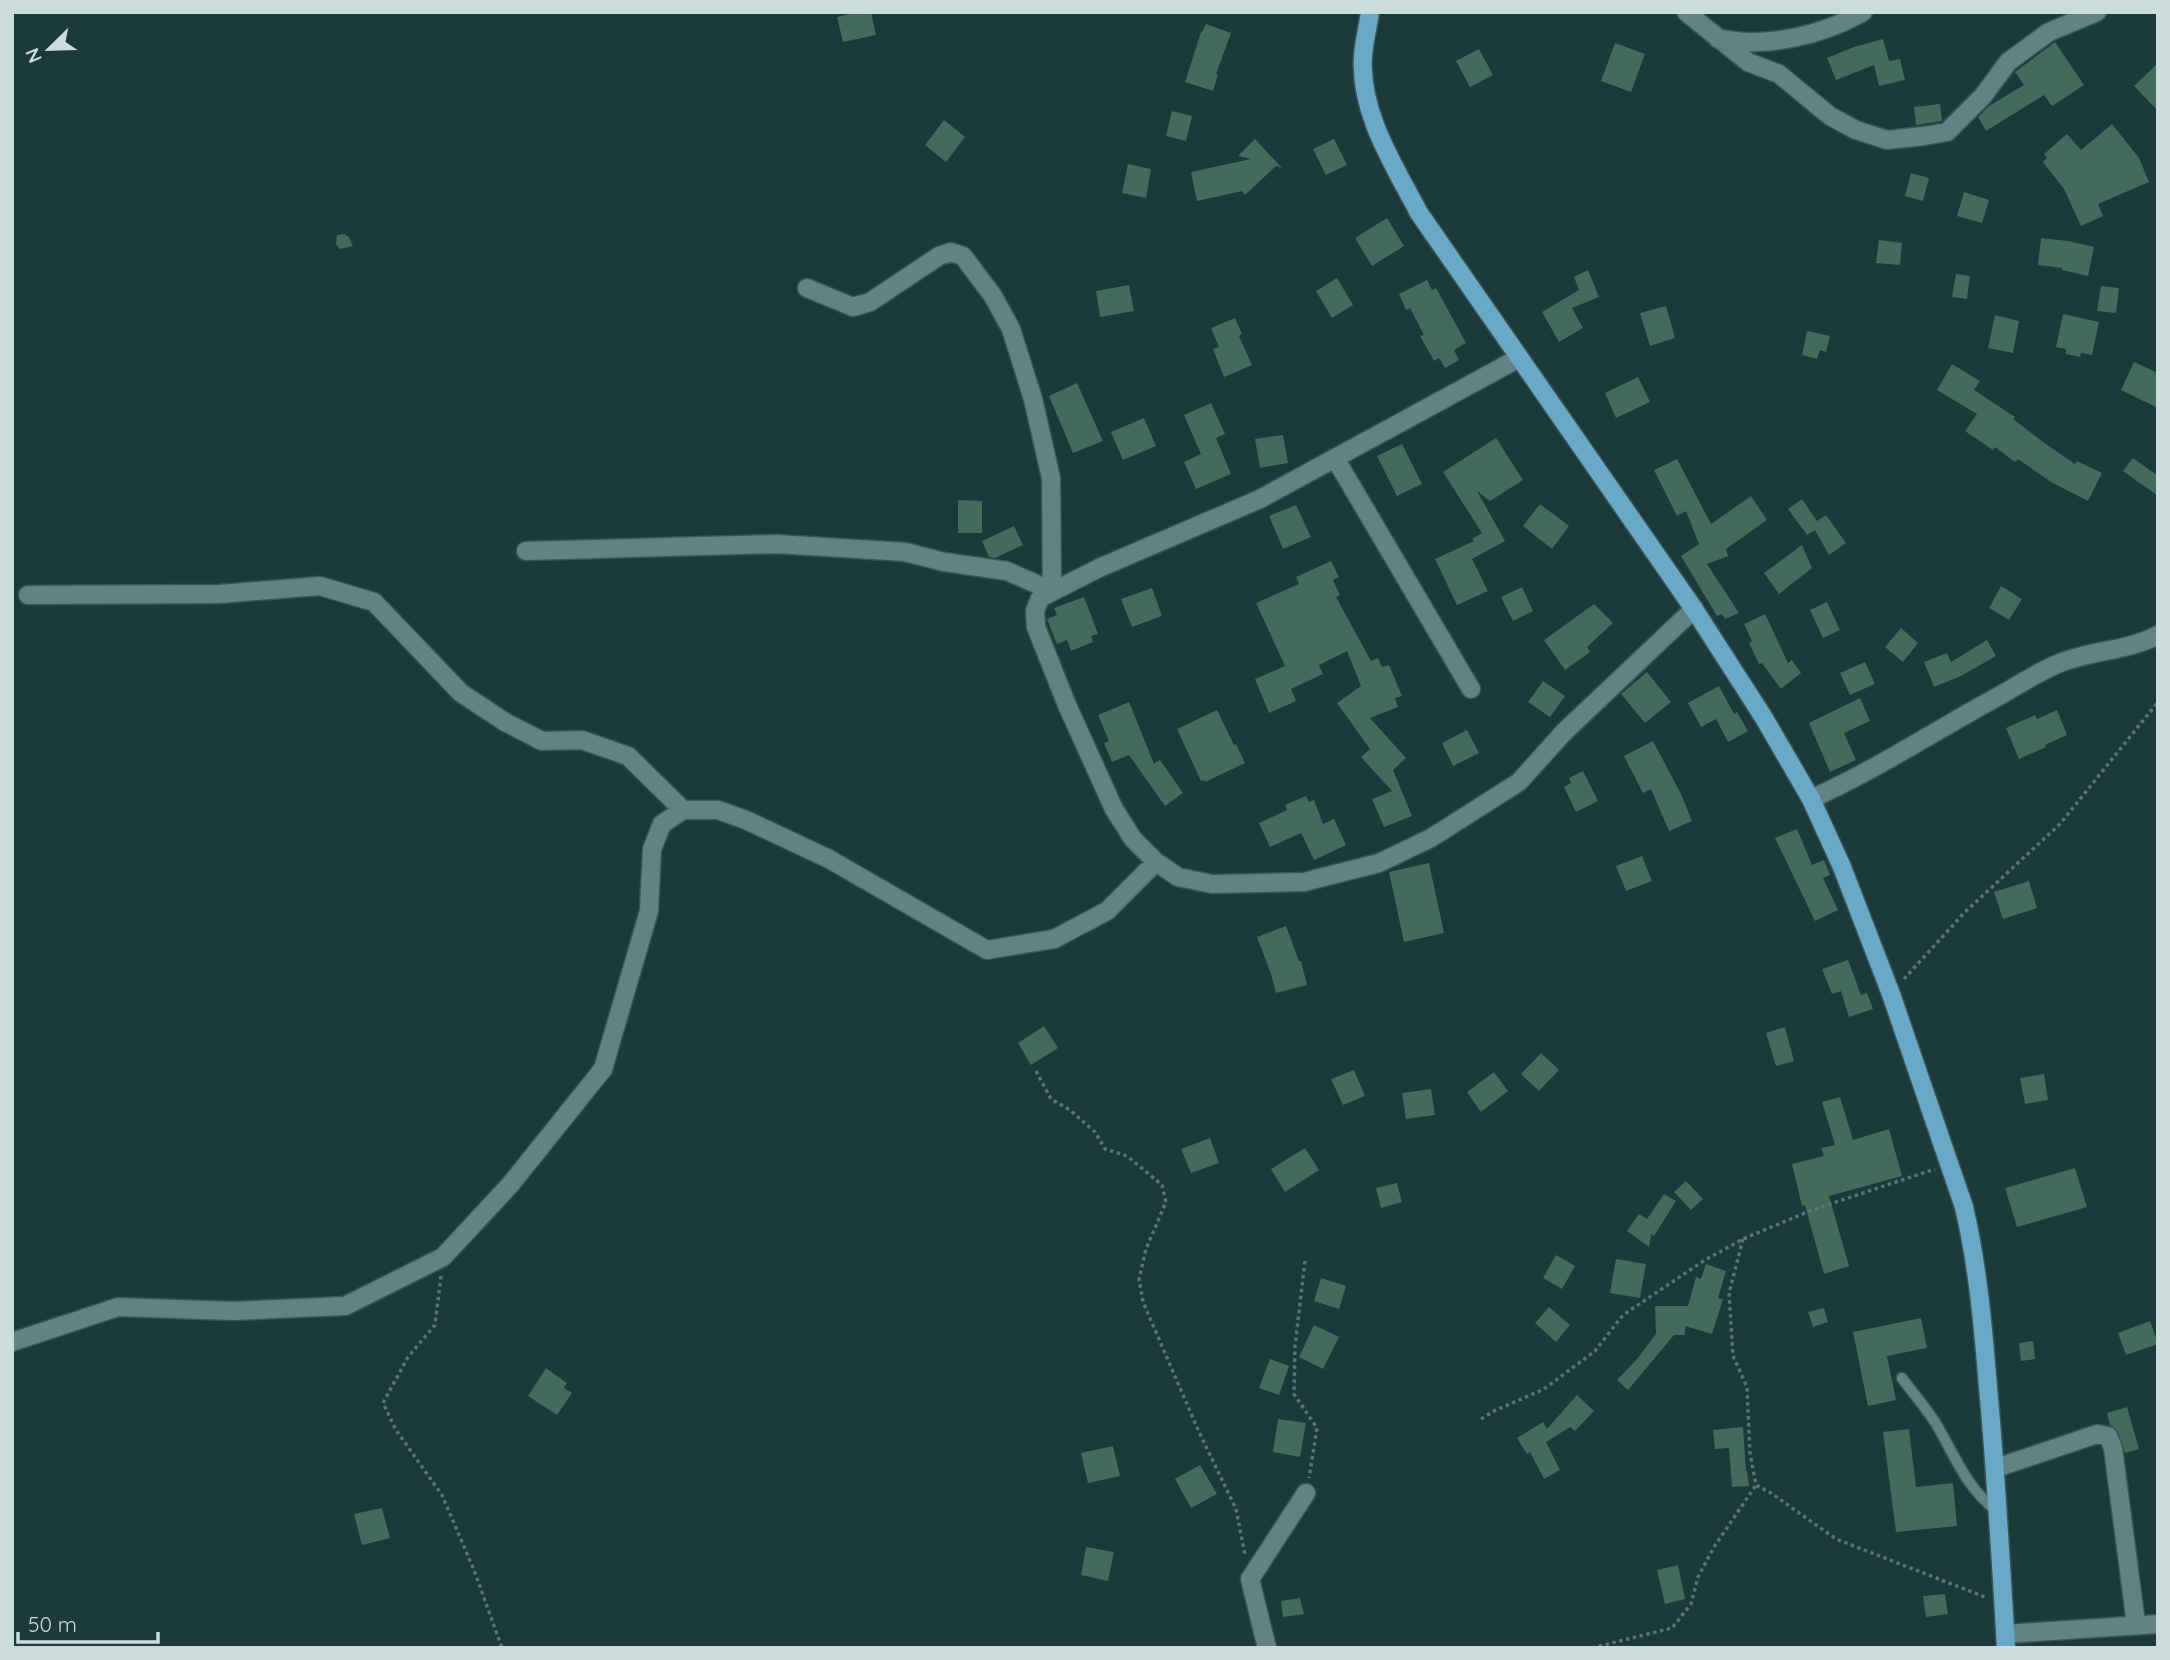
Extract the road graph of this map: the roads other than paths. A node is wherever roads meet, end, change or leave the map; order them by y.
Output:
1 (1370, 12) edge
2 (1686, 12) edge
3 (1863, 12) edge
4 (2097, 12) edge
5 (1718, 39) junction
6 (807, 288) dead end
7 (1519, 358) junction
8 (1335, 458) junction
9 (526, 551) dead end
10 (1052, 591) junction
11 (28, 595) dead end
12 (1694, 609) junction
13 (2158, 635) edge
14 (1471, 689) dead end
15 (1811, 799) junction
16 (683, 810) junction
17 (1156, 862) junction
18 (12, 1342) edge
19 (1902, 1378) dead end
20 (1996, 1468) junction
21 (1306, 1493) road end
22 (1998, 1512) junction
23 (2136, 1624) junction
24 (2158, 1624) edge
25 (2006, 1641) edge
26 (1267, 1648) edge

1 - 7 main road
2 - 5 street
3 - 5 street
4 - 5 street
6 - 10 street
7 - 8 street
7 - 12 main road
8 - 10 street
8 - 14 street
9 - 10 street
10 - 17 street
11 - 16 street
12 - 15 main road
12 - 17 street
13 - 15 street
15 - 20 main road
16 - 17 street
16 - 18 street
19 - 22 lane
20 - 22 main road
20 - 23 street
21 - 26 street
22 - 25 main road
23 - 24 street
23 - 25 street

